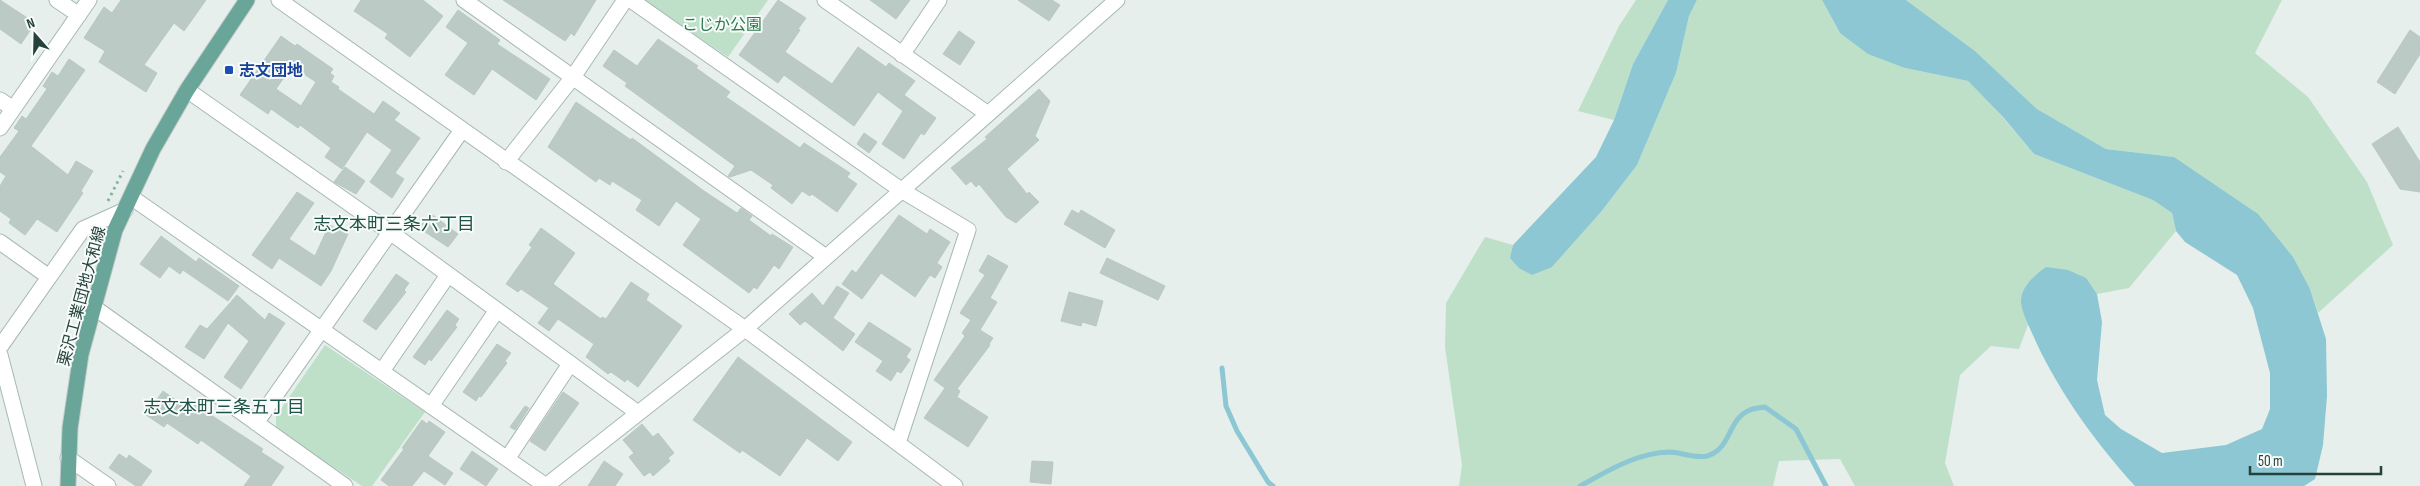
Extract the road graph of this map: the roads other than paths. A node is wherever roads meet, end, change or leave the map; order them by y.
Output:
1 (57, 0) edge
2 (89, 0) edge
3 (248, 0) edge
4 (279, 0) edge
5 (464, 0) edge
6 (624, 0) edge
7 (632, 0) edge
8 (825, 0) edge
9 (939, 0) edge
10 (1117, 0) edge
11 (78, 15) junction
12 (902, 55) junction
13 (573, 77) junction
14 (187, 90) junction
15 (0, 100) edge
16 (13, 109) junction
17 (988, 114) junction
18 (0, 128) edge
19 (462, 130) junction
20 (506, 162) junction
21 (901, 190) junction
22 (128, 204) junction
23 (390, 232) junction
24 (0, 242) edge
25 (826, 257) junction
26 (448, 275) junction
27 (49, 277) junction
28 (95, 308) junction
29 (497, 310) junction
30 (321, 328) junction
31 (745, 329) junction
32 (0, 347) edge
33 (0, 355) edge
34 (570, 364) junction
35 (382, 371) junction
36 (431, 406) junction
37 (638, 413) junction
38 (256, 423) junction
39 (898, 443) junction
40 (68, 458) junction
41 (507, 459) junction
42 (34, 486) edge
43 (68, 486) edge
44 (108, 486) edge
45 (345, 486) edge
46 (546, 486) edge
47 (955, 486) edge

1 - 11 street
2 - 11 street
3 - 14 main road, 栗沢工業団地大和線
4 - 19 street
5 - 13 street
6 - 13 street
7 - 21 street
8 - 12 street
9 - 12 street
10 - 17 street
11 - 16 street
12 - 17 street
13 - 20 street
13 - 25 street
14 - 22 main road, 栗沢工業団地大和線
14 - 23 street
15 - 16 street
16 - 18 street
17 - 21 street
19 - 20 street
19 - 23 street
20 - 31 street
21 - 25 street
21 - 39 street
22 - 27 street
22 - 28 main road, 栗沢工業団地大和線
22 - 30 street
23 - 26 street
23 - 30 street
24 - 27 street
25 - 31 street
26 - 29 street
26 - 35 street
27 - 32 street
28 - 38 street
28 - 40 main road, 栗沢工業団地大和線
29 - 34 street
29 - 36 street
30 - 35 street
30 - 38 street
31 - 37 street
31 - 39 street
33 - 42 street
34 - 37 street
34 - 41 street
35 - 36 street
36 - 41 street
37 - 46 street
38 - 45 street
39 - 47 street
40 - 43 main road, 栗沢工業団地大和線
40 - 44 street
41 - 46 street

